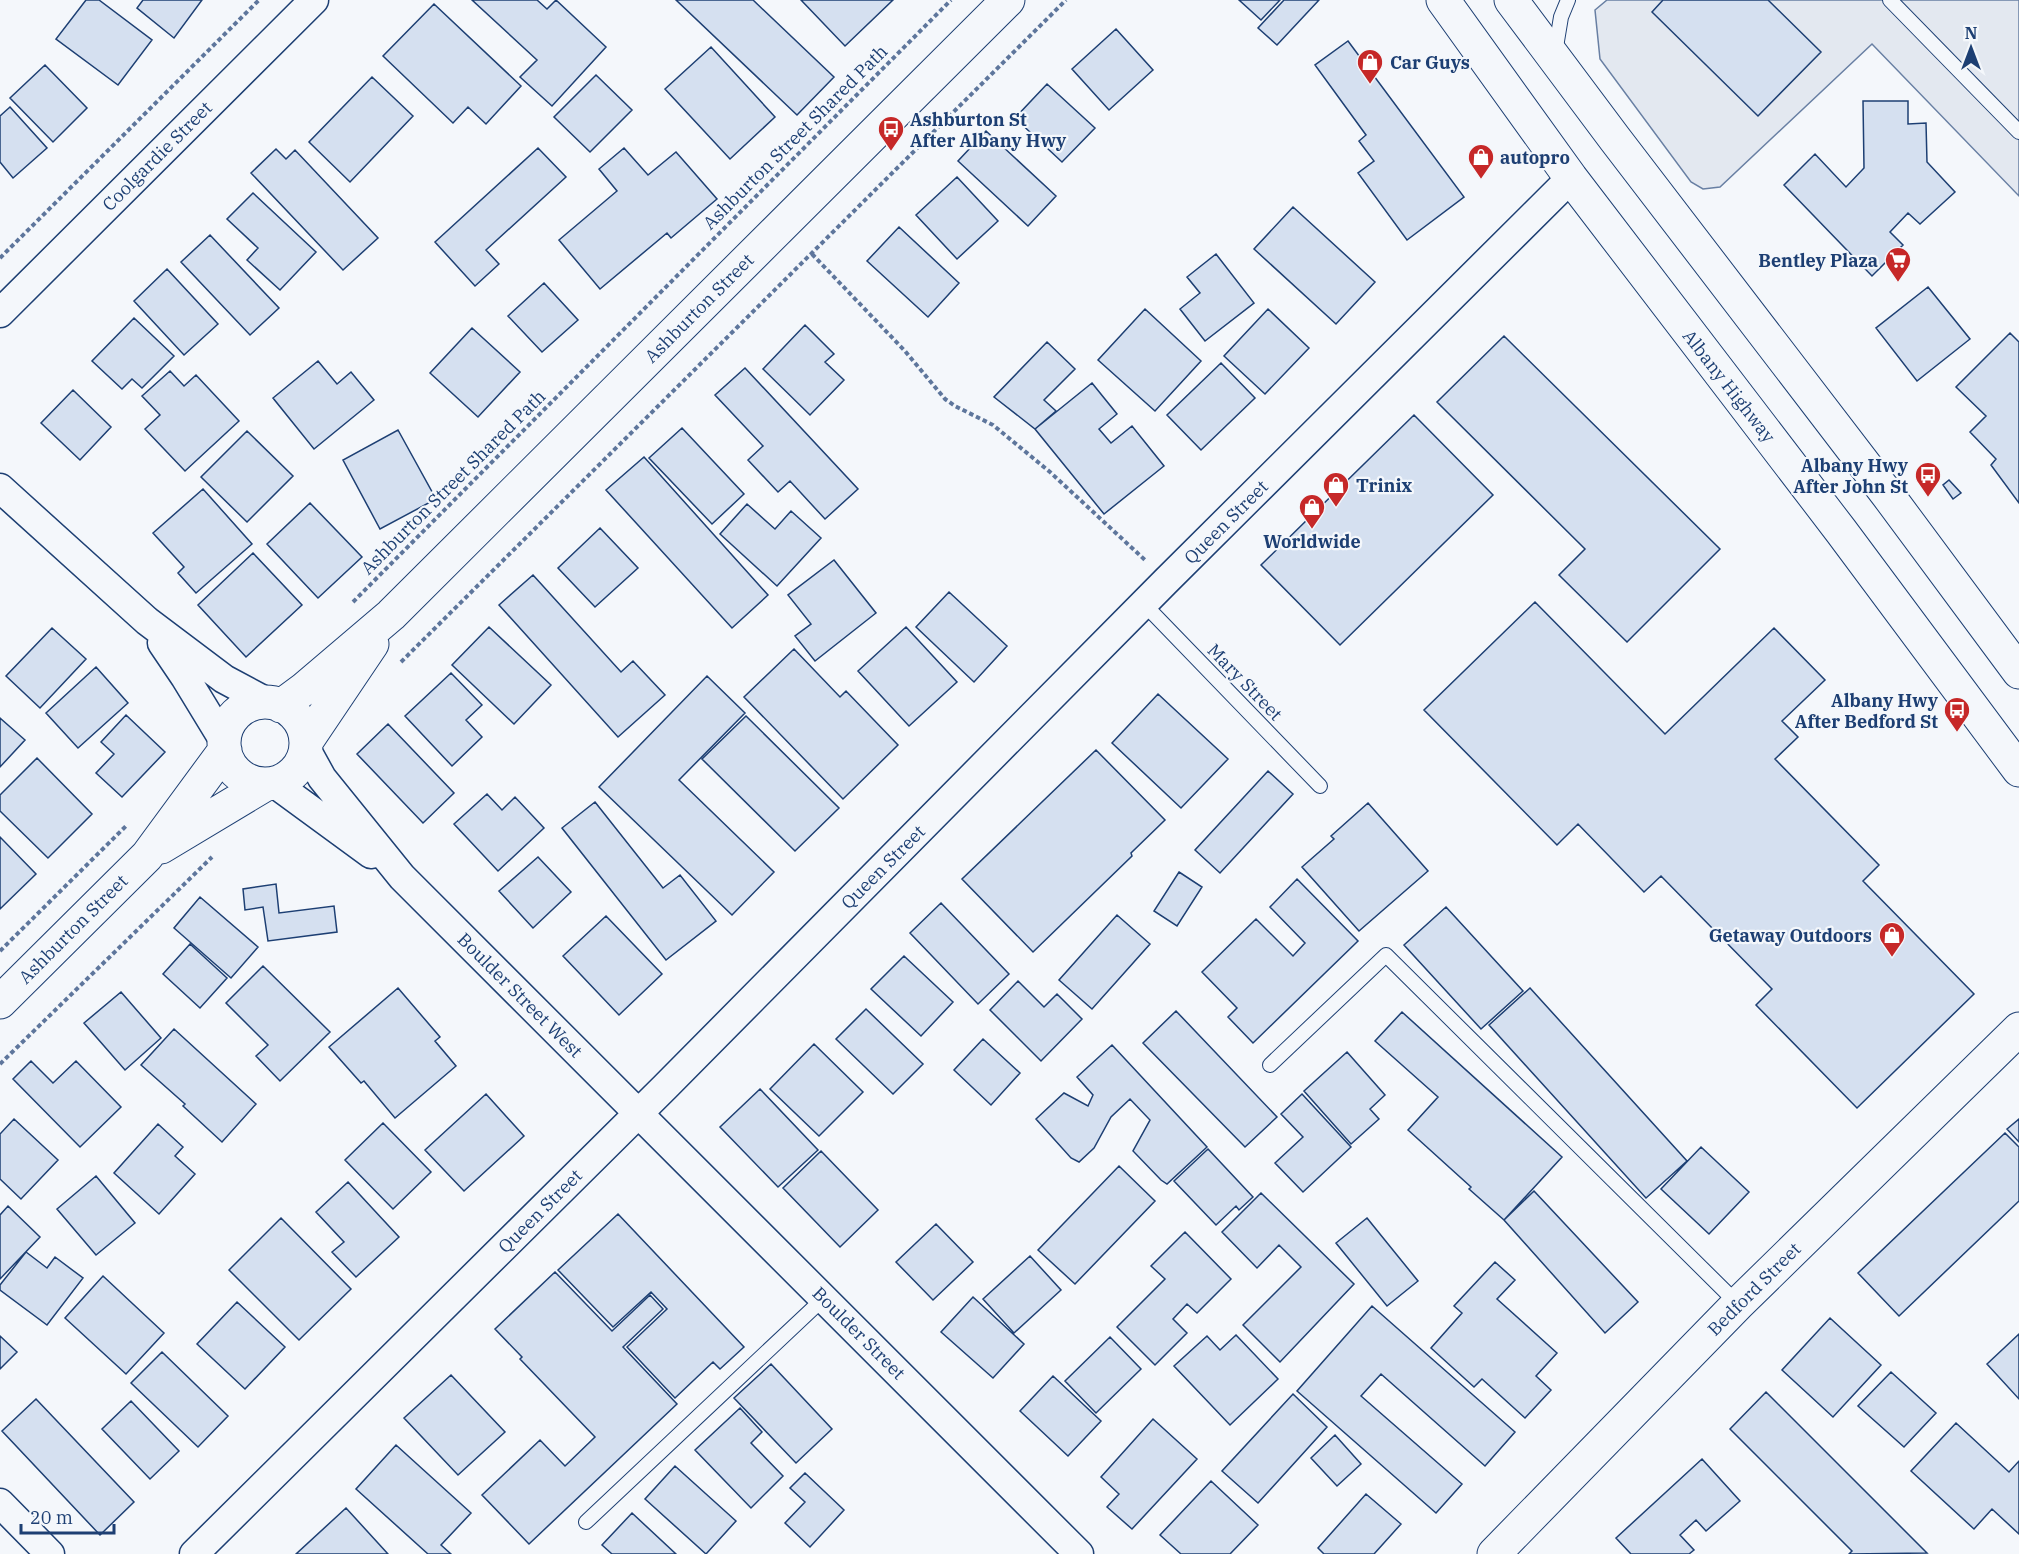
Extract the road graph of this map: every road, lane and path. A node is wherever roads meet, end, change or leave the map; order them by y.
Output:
1 (259, 0) edge
2 (314, 0) edge
3 (951, 0) edge
4 (1008, 0) edge
5 (1065, 0) edge
6 (1443, 0) edge
7 (1511, 0) edge
8 (1568, 0) edge
9 (1890, 0) edge
10 (1554, 59) junction
11 (2019, 132) edge
12 (1571, 178) junction
13 (812, 254) junction
14 (0, 258) edge
15 (0, 313) edge
16 (0, 488) edge
17 (1166, 581) junction
18 (351, 603) dead end
19 (1144, 604) junction
20 (390, 615) junction
21 (147, 621) junction
22 (393, 670) dead end
23 (2019, 672) edge
24 (274, 704) junction
25 (306, 745) junction
26 (224, 746) junction
27 (2019, 770) edge
28 (270, 783) junction
29 (1320, 786) dead end
30 (132, 819) dead end
31 (214, 855) dead end
32 (147, 856) junction
33 (402, 877) junction
34 (0, 951) edge
35 (0, 1002) edge
36 (2019, 1029) edge
37 (0, 1064) edge
38 (1270, 1065) dead end
39 (639, 1113) junction
40 (824, 1298) junction
41 (1738, 1304) junction
42 (0, 1503) edge
43 (586, 1522) dead end
44 (50, 1554) edge
45 (194, 1554) edge
46 (1079, 1554) edge
47 (1494, 1554) edge

1 - 14 path
2 - 15 street, Coolgardie Street
3 - 18 path, Ashburton Street Shared Path
4 - 20 main road, Ashburton Street
5 - 13 path
6 - 12 main road, Albany Highway
7 - 10 main road
8 - 10 lane
9 - 11 lane
10 - 23 main road
12 - 17 street, Queen Street
12 - 27 main road, Albany Highway
13 - 17 path
13 - 22 path
16 - 21 street
17 - 19 street, Queen Street
19 - 29 lane, Mary Street
19 - 39 street, Queen Street
20 - 24 main road, Ashburton Street
20 - 25 main road, Ashburton Street
21 - 24 street
21 - 26 street
24 - 25 main road
24 - 26 main road
25 - 28 main road
25 - 33 street, Boulder Street West
26 - 28 main road
26 - 32 main road, Ashburton Street
28 - 32 main road, Ashburton Street
28 - 33 street, Boulder Street West
30 - 34 path
31 - 37 path
32 - 35 main road, Ashburton Street
33 - 39 street, Boulder Street West
36 - 41 main road, Bedford Street
38 - 41 lane
39 - 40 street, Boulder Street
39 - 45 street, Queen Street
40 - 43 lane
40 - 46 street, Boulder Street
41 - 47 main road, Bedford Street
42 - 44 street

